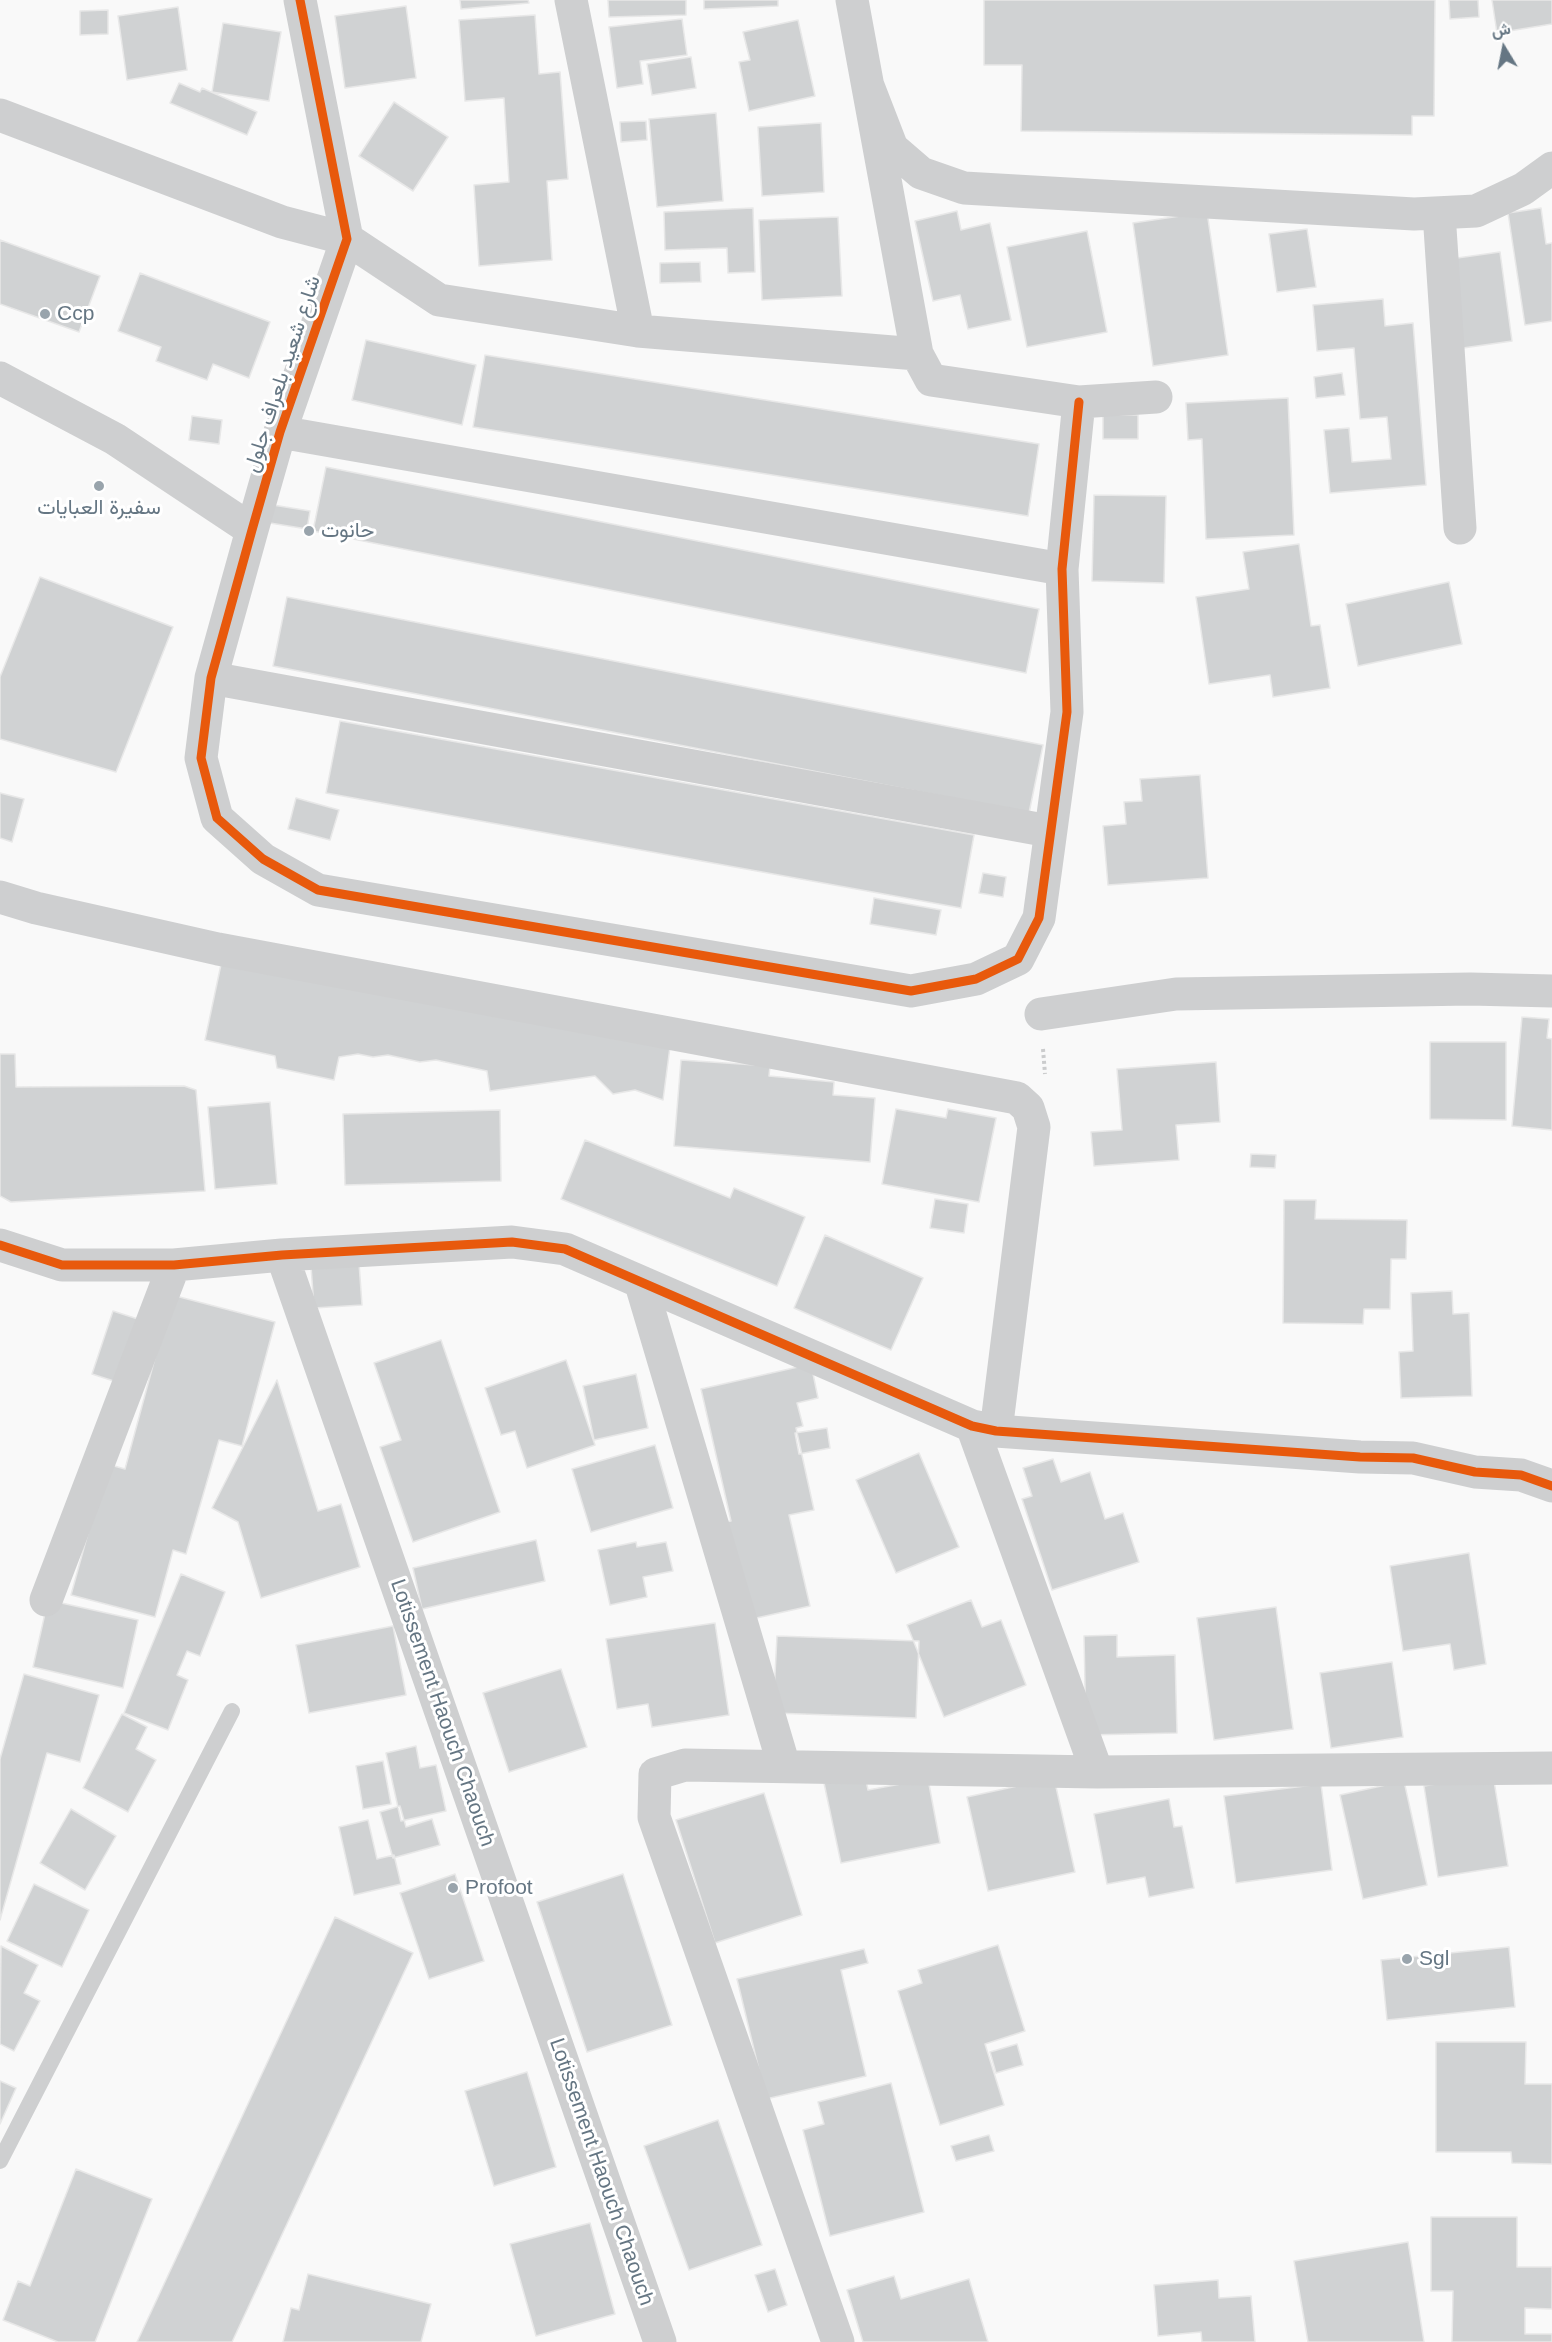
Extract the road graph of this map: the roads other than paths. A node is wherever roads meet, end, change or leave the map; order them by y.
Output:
1 (300, 0) edge
2 (571, 0) edge
3 (852, 0) edge
4 (868, 86) junction
5 (0, 115) edge
6 (1552, 168) edge
7 (1439, 213) junction
8 (347, 239) junction
9 (638, 331) junction
10 (917, 354) junction
11 (0, 378) edge
12 (1156, 397) dead end
13 (1079, 402) junction
14 (280, 432) junction
15 (1460, 528) dead end
16 (252, 530) junction
17 (1062, 569) junction
18 (211, 678) junction
19 (1049, 831) junction
20 (0, 897) edge
21 (1552, 992) edge
22 (1041, 1014) dead end
23 (0, 1245) edge
24 (282, 1255) junction
25 (174, 1265) junction
26 (641, 1284) junction
27 (984, 1429) junction
28 (1552, 1486) edge
29 (46, 1600) dead end
30 (232, 1711) dead end
31 (784, 1766) junction
32 (1552, 1768) edge
33 (1097, 1772) junction
34 (0, 2161) edge
35 (660, 2342) edge
36 (838, 2342) edge

1 - 8 street
2 - 9 street
3 - 4 street
4 - 7 street
4 - 10 street
5 - 8 street
6 - 7 street
7 - 15 street
8 - 9 street
8 - 14 street, شارع شعيد بلعراف جلول
9 - 10 street
10 - 13 street
11 - 16 street
12 - 13 street
13 - 17 street
14 - 16 street, شارع شعيد بلعراف جلول
14 - 17 street
16 - 18 street, شارع شعيد بلعراف جلول
17 - 19 street
18 - 19 street
18 - 19 street, شارع شعيد بلعراف جلول
20 - 27 street
21 - 22 street
23 - 25 street
24 - 25 street
24 - 26 street
24 - 35 street, Lotissement Haouch Chaouch
25 - 29 street
26 - 27 street
26 - 31 street
27 - 28 street
27 - 33 street
30 - 34 lane
31 - 33 street
31 - 36 street
32 - 33 street

